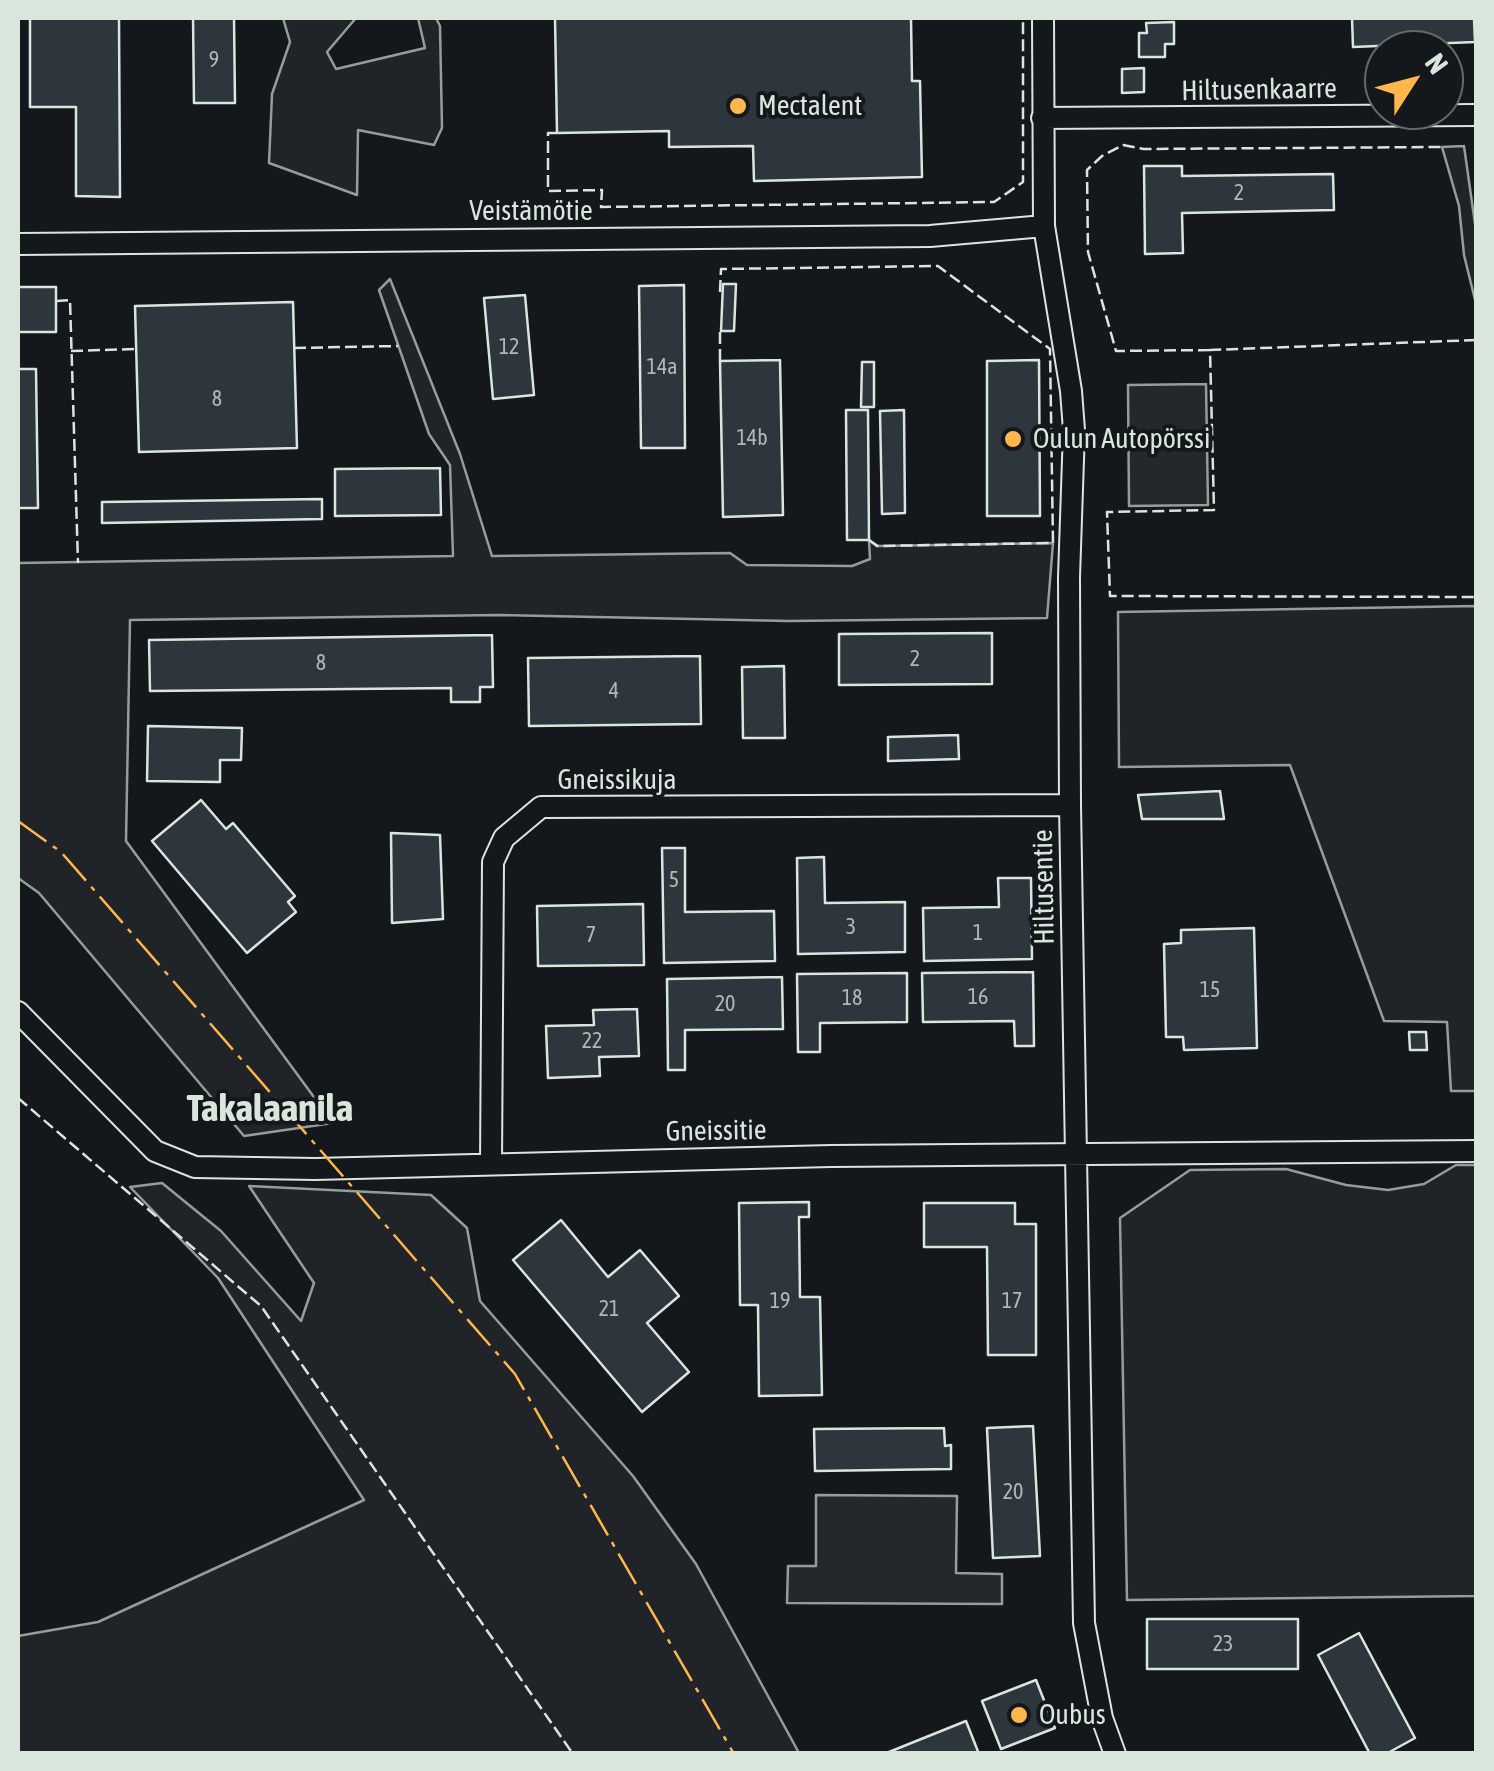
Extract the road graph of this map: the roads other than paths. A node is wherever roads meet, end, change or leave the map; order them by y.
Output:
1 (1043, 18) edge
2 (1476, 115) edge
3 (1042, 118) junction
4 (1044, 226) junction
5 (18, 244) edge
6 (1070, 805) junction
7 (18, 1012) edge
8 (1476, 1151) edge
9 (1078, 1153) junction
10 (491, 1164) junction
11 (1115, 1754) edge

1 - 3 street, Hiltusentie
2 - 3 street, Hiltusenkaarre
3 - 4 street, Hiltusentie
4 - 5 street, Veistämötie
4 - 6 street, Hiltusentie
6 - 9 street, Hiltusentie
6 - 10 street, Gneissikuja
7 - 10 street, Gneissitie
8 - 9 street, Gneissitie
9 - 10 street, Gneissitie
9 - 11 street, Hiltusentie

